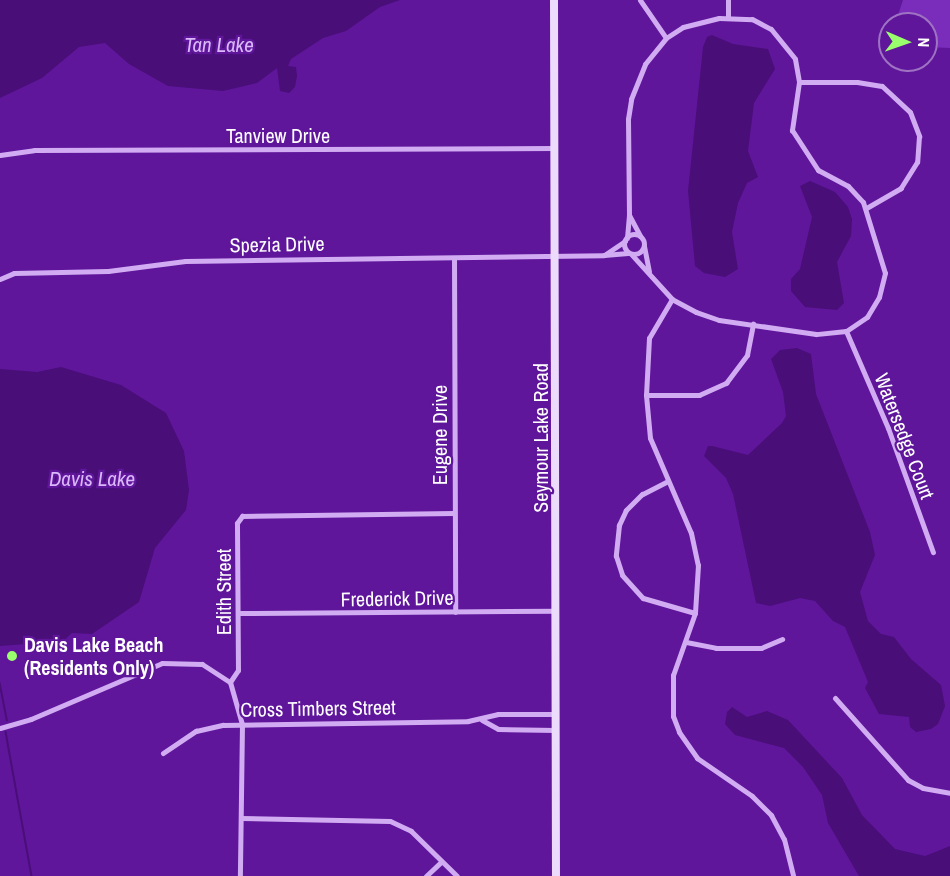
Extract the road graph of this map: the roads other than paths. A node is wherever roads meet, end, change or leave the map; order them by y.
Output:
1 (554, 0) edge
2 (640, 0) edge
3 (728, 0) edge
4 (728, 18) junction
5 (666, 38) junction
6 (799, 82) junction
7 (557, 148) junction
8 (0, 155) edge
9 (867, 208) junction
10 (629, 215) junction
11 (640, 236) junction
12 (626, 240) junction
13 (644, 245) junction
14 (630, 254) junction
15 (604, 255) junction
16 (557, 257) junction
17 (454, 258) junction
18 (650, 273) junction
19 (0, 279) edge
20 (672, 299) junction
21 (753, 324) junction
22 (846, 331) junction
23 (646, 395) junction
24 (668, 481) junction
25 (454, 513) junction
26 (933, 552) dead end
27 (556, 611) junction
28 (455, 612) junction
29 (238, 613) junction
30 (695, 613) junction
31 (782, 639) dead end
32 (686, 642) junction
33 (230, 682) junction
34 (835, 698) dead end
35 (556, 714) junction
36 (482, 720) junction
37 (242, 724) junction
38 (0, 728) edge
39 (556, 730) junction
40 (162, 753) dead end
41 (950, 793) edge
42 (241, 818) junction
43 (441, 862) junction
44 (240, 876) edge
45 (426, 876) edge
46 (457, 876) edge
47 (556, 876) edge
48 (793, 876) edge

1 - 7 street, Seymour Lake Road
2 - 5 street
3 - 4 street
4 - 5 street
4 - 6 street
5 - 10 street
6 - 9 street
6 - 9 street
7 - 8 street, Tanview Drive
7 - 16 street, Seymour Lake Road
9 - 22 street
10 - 11 street
10 - 12 street
11 - 12 street
11 - 13 street
12 - 14 street
12 - 15 street
13 - 14 street
13 - 18 street
14 - 15 street, Spezia Drive
14 - 18 street
15 - 16 street, Spezia Drive
16 - 17 street, Spezia Drive
16 - 27 street, Seymour Lake Road
17 - 19 street, Spezia Drive
17 - 25 street, Eugene Drive
18 - 20 street
20 - 21 street
20 - 23 street
21 - 22 street
21 - 23 street
22 - 26 street, Watersedge Court
23 - 24 street
24 - 30 street
24 - 30 street
25 - 28 street, Eugene Drive
25 - 29 street, Edith Street
27 - 28 street, Frederick Drive
27 - 35 street, Seymour Lake Road
28 - 29 street, Frederick Drive
29 - 33 street, Edith Street
30 - 32 street
31 - 32 street
32 - 48 street
33 - 37 street
33 - 38 street
34 - 41 street
35 - 36 street, Cross Timbers Street
35 - 39 street, Seymour Lake Road
36 - 37 street, Cross Timbers Street
36 - 39 street, Cross Timbers Street
37 - 40 street, Cross Timbers Street
37 - 42 street
39 - 47 street, Seymour Lake Road
42 - 43 street
42 - 44 street
43 - 45 street
43 - 46 street

